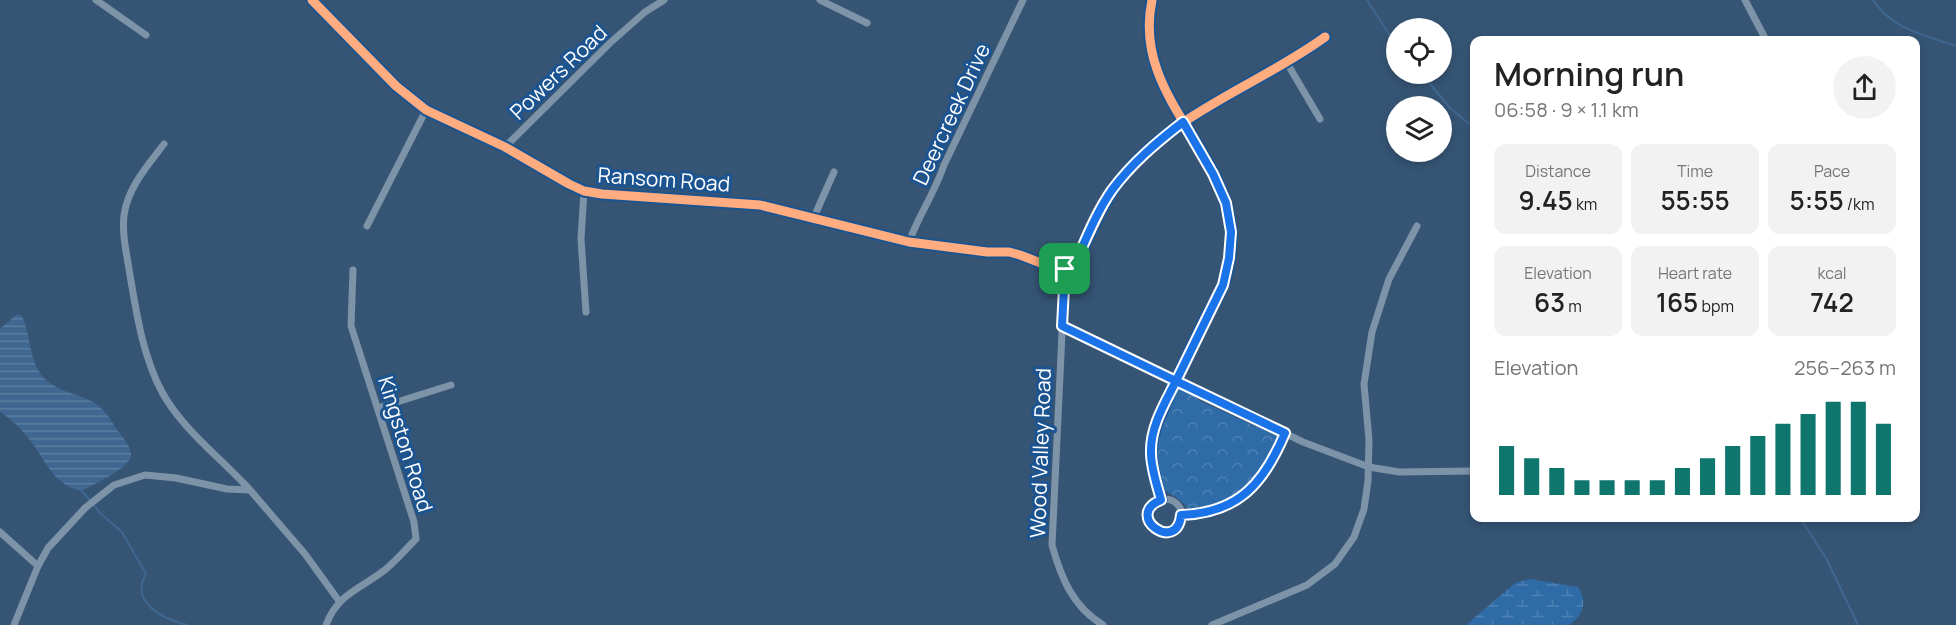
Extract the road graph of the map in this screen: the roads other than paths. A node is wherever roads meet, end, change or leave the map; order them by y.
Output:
1 (96, 0) edge
2 (312, 0) edge
3 (664, 0) edge
4 (820, 0) edge
5 (1023, 0) edge
6 (1152, 0) edge
7 (1745, 0) edge
8 (867, 23) dead end
9 (146, 35) dead end
10 (1764, 36) edge
11 (1325, 37) dead end
12 (1287, 63) junction
13 (426, 110) junction
14 (1320, 118) dead end
15 (1183, 122) junction
16 (164, 144) dead end
17 (505, 147) junction
18 (834, 172) dead end
19 (584, 191) junction
20 (814, 217) junction
21 (367, 226) dead end
22 (1417, 226) dead end
23 (909, 242) junction
24 (1067, 268) junction
25 (353, 270) dead end
26 (586, 312) dead end
27 (1062, 326) junction
28 (1176, 381) junction
29 (451, 385) dead end
30 (378, 408) junction
31 (1285, 433) junction
32 (1369, 467) junction
33 (1470, 471) edge
34 (250, 490) junction
35 (1161, 500) junction
36 (1181, 515) junction
37 (0, 532) edge
38 (38, 566) junction
39 (339, 601) junction
40 (1102, 624) edge
41 (14, 625) edge
42 (326, 625) edge
43 (1212, 625) edge

1 - 9 street
2 - 13 street, Ransom Road
3 - 17 street, Powers Road
4 - 8 street
5 - 23 street, Deercreek Drive
6 - 15 street
7 - 10 street
11 - 12 street
12 - 14 street
12 - 15 street
13 - 17 street, Ransom Road
13 - 21 street
15 - 24 street
15 - 28 street
16 - 34 street
17 - 19 street, Ransom Road
18 - 20 street
19 - 20 street, Ransom Road
19 - 26 street
20 - 23 street, Ransom Road
22 - 32 street
23 - 24 street, Ransom Road
24 - 27 street, Wood Valley Road
25 - 30 street, Kingston Road
27 - 28 street
27 - 40 street, Wood Valley Road
28 - 31 street
28 - 35 street
29 - 30 street
30 - 39 street, Kingston Road
31 - 32 street
31 - 36 street
32 - 33 street
32 - 43 street
34 - 38 street
34 - 39 street
35 - 36 street
35 - 36 street
37 - 38 street
38 - 41 street
39 - 42 street, Kingston Road

